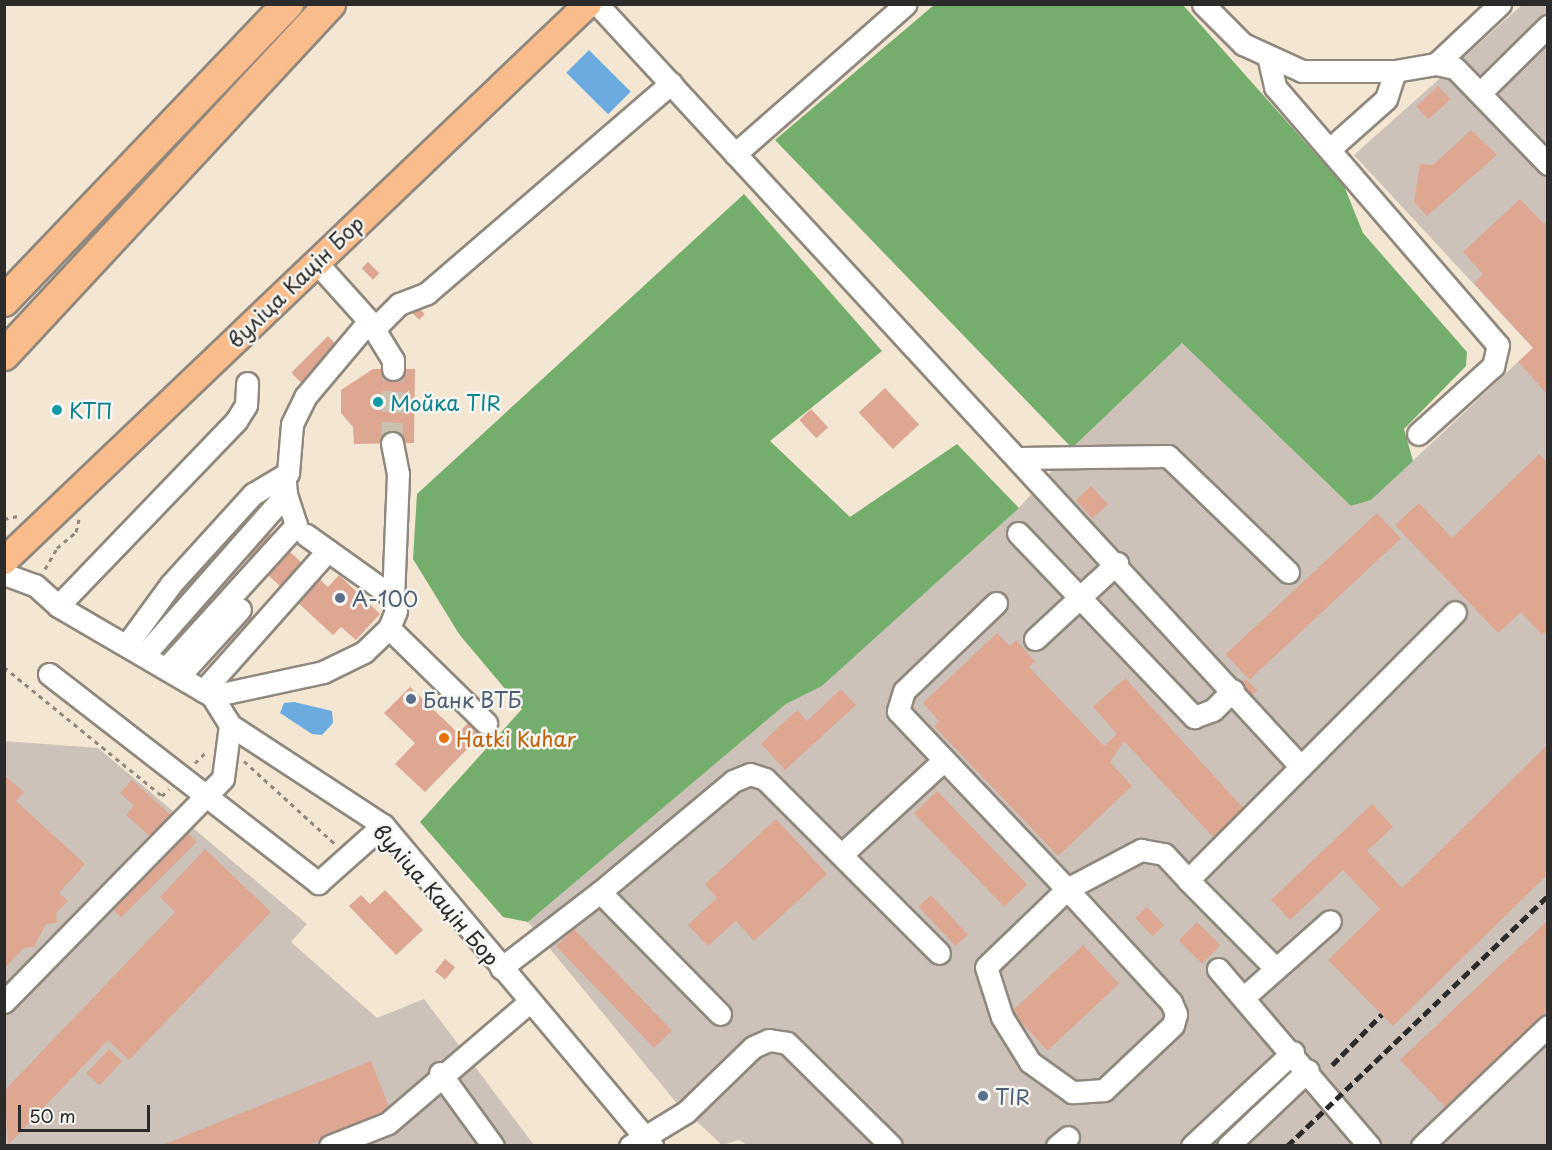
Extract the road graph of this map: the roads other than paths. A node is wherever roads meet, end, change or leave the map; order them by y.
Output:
1 (288, 4) edge
2 (330, 4) edge
3 (588, 4) edge
4 (597, 4) edge
5 (906, 4) edge
6 (1203, 4) edge
7 (1500, 4) edge
8 (1548, 26) edge
9 (1269, 60) junction
10 (1436, 64) junction
11 (1395, 71) junction
12 (671, 83) junction
13 (1482, 92) junction
14 (1332, 147) junction
15 (735, 154) junction
16 (1548, 164) edge
17 (315, 261) junction
18 (4, 301) edge
19 (372, 324) junction
20 (4, 355) edge
21 (393, 369) tunnel mouth
22 (247, 383) dead end
23 (1418, 434) dead end
24 (392, 444) tunnel mouth
25 (1021, 458) junction
26 (304, 519) junction
27 (1018, 533) dead end
28 (4, 561) edge
29 (1117, 563) junction
30 (1288, 572) dead end
31 (4, 574) edge
32 (393, 597) junction
33 (1080, 597) junction
34 (996, 603) dead end
35 (58, 606) junction
36 (1455, 612) dead end
37 (389, 628) junction
38 (1035, 639) dead end
39 (169, 669) junction
40 (49, 674) dead end
41 (1233, 690) junction
42 (486, 723) dead end
43 (230, 725) junction
44 (943, 761) junction
45 (1301, 767) junction
46 (207, 795) junction
47 (383, 825) junction
48 (841, 855) junction
49 (1188, 880) junction
50 (1067, 889) junction
51 (600, 892) junction
52 (1330, 921) dead end
53 (939, 953) dead end
54 (501, 968) junction
55 (1275, 968) junction
56 (1218, 969) dead end
57 (1243, 998) junction
58 (4, 1002) edge
59 (530, 1002) junction
60 (720, 1014) dead end
61 (1548, 1026) edge
62 (1293, 1052) junction
63 (1308, 1070) junction
64 (440, 1073) junction
65 (642, 1143) edge
66 (330, 1146) edge
67 (494, 1146) edge
68 (891, 1146) edge
69 (1192, 1146) edge
70 (1228, 1146) edge
71 (1369, 1146) edge
72 (1422, 1146) edge

1 - 18 highway
2 - 20 highway
3 - 17 main road, вуліца Кацін Бор
4 - 12 street
5 - 15 street
6 - 9 street
7 - 10 street
8 - 13 street
9 - 11 street
9 - 14 street
10 - 11 street
10 - 13 street
11 - 14 street
12 - 15 street
12 - 19 street
13 - 16 street
14 - 23 street
15 - 25 street
17 - 19 street
17 - 28 main road, вуліца Кацін Бор
19 - 21 street
19 - 26 street
22 - 35 street
24 - 32 street
25 - 29 street
25 - 30 street
26 - 32 street
26 - 39 street
26 - 39 street
26 - 39 street
26 - 39 street
27 - 33 street
29 - 33 street
29 - 41 street
31 - 35 street
32 - 37 street
33 - 38 street
33 - 41 street
34 - 44 street
35 - 39 street
36 - 45 street
37 - 39 street
37 - 42 street
39 - 43 street, вуліца Кацін Бор
40 - 46 street
41 - 45 street
43 - 46 street
43 - 47 street, вуліца Кацін Бор
44 - 48 street
44 - 50 street
45 - 49 street
46 - 47 street
46 - 58 street
47 - 54 street, вуліца Кацін Бор
48 - 51 street
48 - 53 street
49 - 50 street
49 - 55 street
50 - 50 street
51 - 54 street
51 - 60 street
52 - 55 street
54 - 59 street, вуліца Кацін Бор
55 - 57 street
56 - 57 street
57 - 62 street
59 - 64 street
59 - 65 street, вуліца Кацін Бор
61 - 72 street
62 - 63 street
62 - 69 street
63 - 70 street
63 - 71 street
64 - 66 street
64 - 67 street
65 - 68 street

